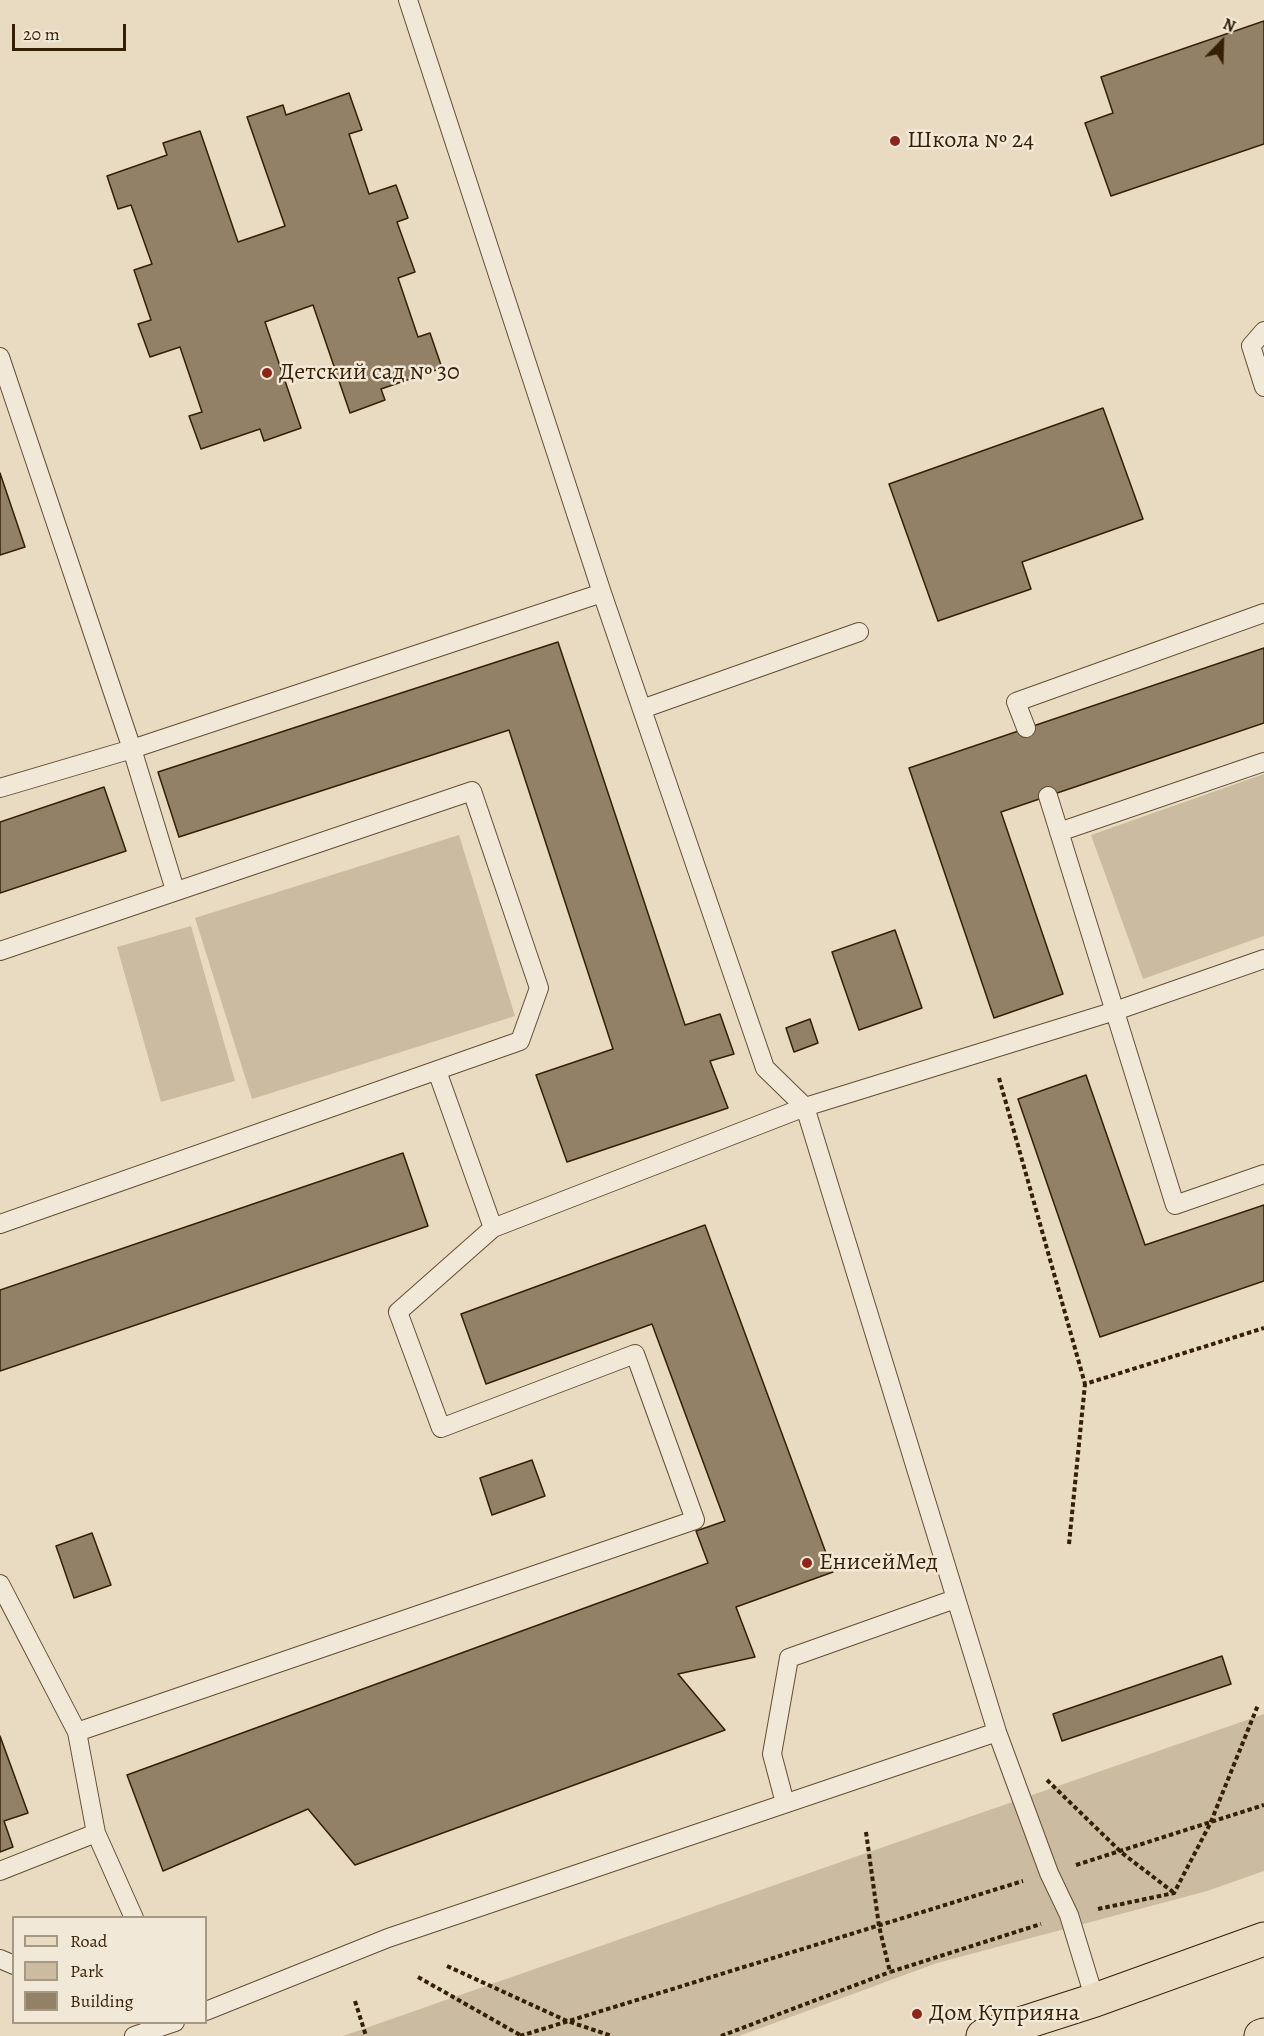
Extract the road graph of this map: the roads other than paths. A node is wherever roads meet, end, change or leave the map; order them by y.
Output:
1 (408, 0) edge
2 (1264, 331) edge
3 (0, 357) edge
4 (1264, 387) edge
5 (602, 593) junction
6 (1264, 613) edge
7 (859, 632) dead end
8 (642, 709) junction
9 (1026, 728) dead end
10 (132, 749) junction
11 (1264, 762) edge
12 (0, 788) edge
13 (1047, 796) dead end
14 (1059, 832) junction
15 (175, 890) junction
16 (0, 951) edge
17 (1264, 959) edge
18 (1115, 1011) junction
19 (437, 1071) junction
20 (805, 1107) junction
21 (1264, 1174) edge
22 (0, 1224) edge
23 (492, 1227) junction
24 (0, 1584) edge
25 (955, 1599) junction
26 (77, 1732) junction
27 (997, 1732) junction
28 (785, 1803) junction
29 (96, 1833) junction
30 (0, 1871) edge
31 (134, 1916) edge
32 (1264, 1939) edge
33 (1095, 2000) junction
34 (207, 2011) edge
35 (160, 2024) edge
36 (144, 2026) edge
37 (134, 2036) edge
38 (983, 2036) edge

1 - 5 lane
2 - 4 lane
3 - 10 lane
5 - 8 lane
5 - 10 lane
6 - 9 lane
7 - 8 lane
8 - 20 lane
10 - 12 lane
10 - 15 lane
11 - 14 lane
13 - 14 lane
14 - 18 lane
15 - 16 lane
15 - 19 lane
17 - 18 lane
18 - 20 lane
18 - 21 lane
19 - 22 lane
19 - 23 lane
20 - 23 lane
20 - 25 lane
23 - 26 lane
24 - 26 lane
25 - 27 lane
25 - 28 lane
26 - 29 lane
27 - 28 lane
27 - 33 lane
28 - 34 lane
29 - 30 lane
29 - 31 lane
32 - 33 main road
33 - 38 main road
35 - 36 lane
36 - 37 lane

